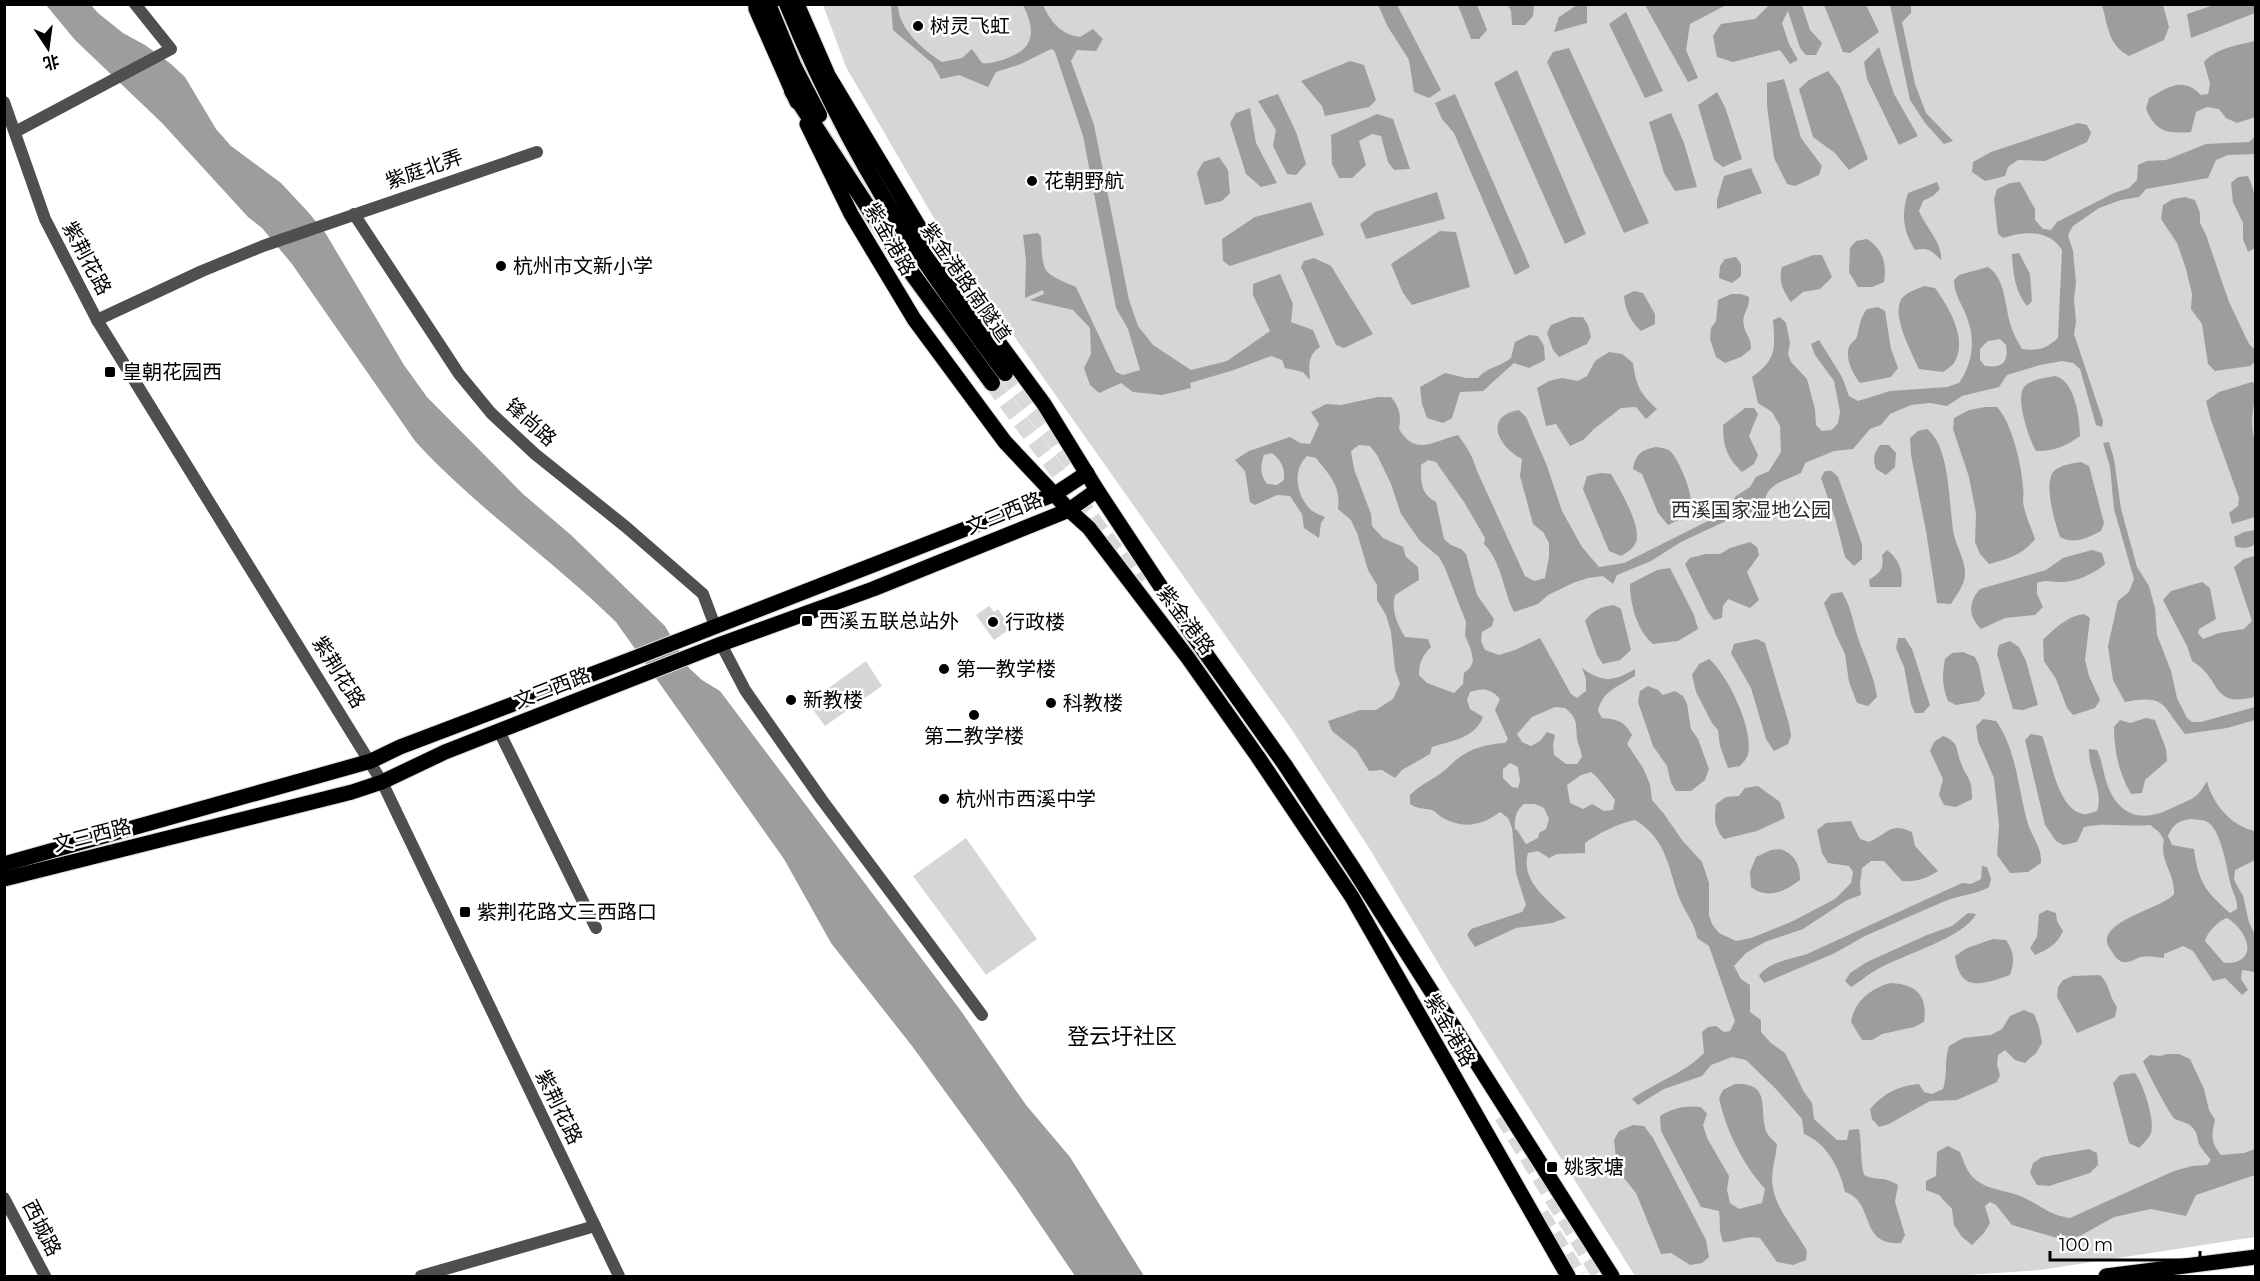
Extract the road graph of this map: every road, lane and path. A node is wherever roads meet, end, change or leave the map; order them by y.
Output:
1 (135, 4) edge
2 (787, 4) edge
3 (797, 4) edge
4 (760, 8) edge
5 (828, 75) junction
6 (792, 91) junction
7 (5, 104) edge
8 (15, 132) junction
9 (537, 152) dead end
10 (354, 214) junction
11 (894, 214) junction
12 (878, 221) junction
13 (97, 320) junction
14 (1087, 473) junction
15 (1097, 490) junction
16 (1055, 494) junction
17 (1069, 510) junction
18 (715, 626) junction
19 (721, 644) junction
20 (499, 731) junction
21 (371, 761) junction
22 (382, 782) junction
23 (4, 864) edge
24 (4, 879) edge
25 (596, 928) dead end
26 (982, 1016) dead end
27 (4, 1198) edge
28 (595, 1226) junction
29 (2256, 1257) edge
30 (45, 1276) edge
31 (421, 1276) edge
32 (619, 1276) edge
33 (1568, 1276) edge
34 (1612, 1276) edge
35 (2106, 1276) edge

1 - 8 street
2 - 11 highway, 紫金港路
3 - 5 main road, 紫金港路
4 - 6 main road, 紫金港路
4 - 12 highway, 紫金港路
5 - 11 highway
5 - 14 main road, 紫金港路
6 - 12 highway
6 - 16 main road, 紫金港路
7 - 8 street, 紫荆花路
8 - 13 street, 紫荆花路
9 - 10 street, 紫庭北弄
10 - 13 street, 紫庭北弄
10 - 18 street, 锋尚路
11 - 12 highway, 紫金港路南隧道
13 - 21 street, 紫荆花路
14 - 15 main road, 紫金港路
14 - 16 main road, 文三西路
15 - 17 main road, 文三西路
15 - 34 main road, 紫金港路
16 - 17 main road, 紫金港路
16 - 18 main road, 文三西路
17 - 19 main road, 文三西路
17 - 33 main road, 紫金港路
18 - 21 main road, 文三西路
19 - 20 main road, 文三西路
19 - 26 street
20 - 22 main road, 文三西路
20 - 25 street
21 - 22 street, 紫荆花路
21 - 23 main road, 文三西路
22 - 24 main road, 文三西路
22 - 28 street, 紫荆花路
27 - 30 street, 西城路
28 - 31 street
28 - 32 street, 紫荆花路
29 - 35 main road

